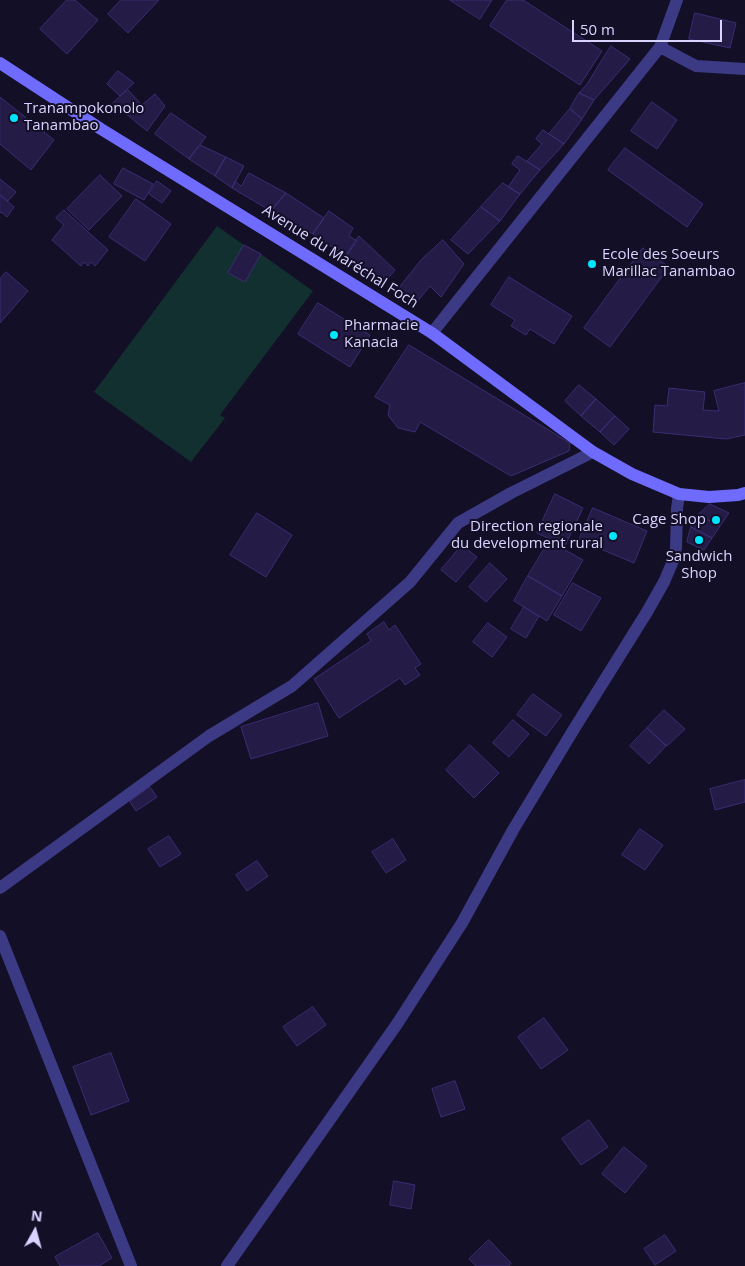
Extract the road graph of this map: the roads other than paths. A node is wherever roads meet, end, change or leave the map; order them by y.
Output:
1 (677, 0) edge
2 (660, 47) junction
3 (0, 64) edge
4 (745, 69) edge
5 (432, 333) junction
6 (593, 452) junction
7 (745, 493) edge
8 (679, 494) junction
9 (0, 888) edge
10 (0, 936) edge
11 (131, 1266) edge
12 (227, 1266) edge

1 - 2 street
2 - 4 street
2 - 5 street
3 - 5 main road, Avenue du Maréchal Foch
5 - 6 main road, Avenue du Maréchal Foch
6 - 8 main road, Avenue du Maréchal Foch
6 - 9 street
7 - 8 main road, Avenue du Maréchal Foch
8 - 12 street
10 - 11 street

